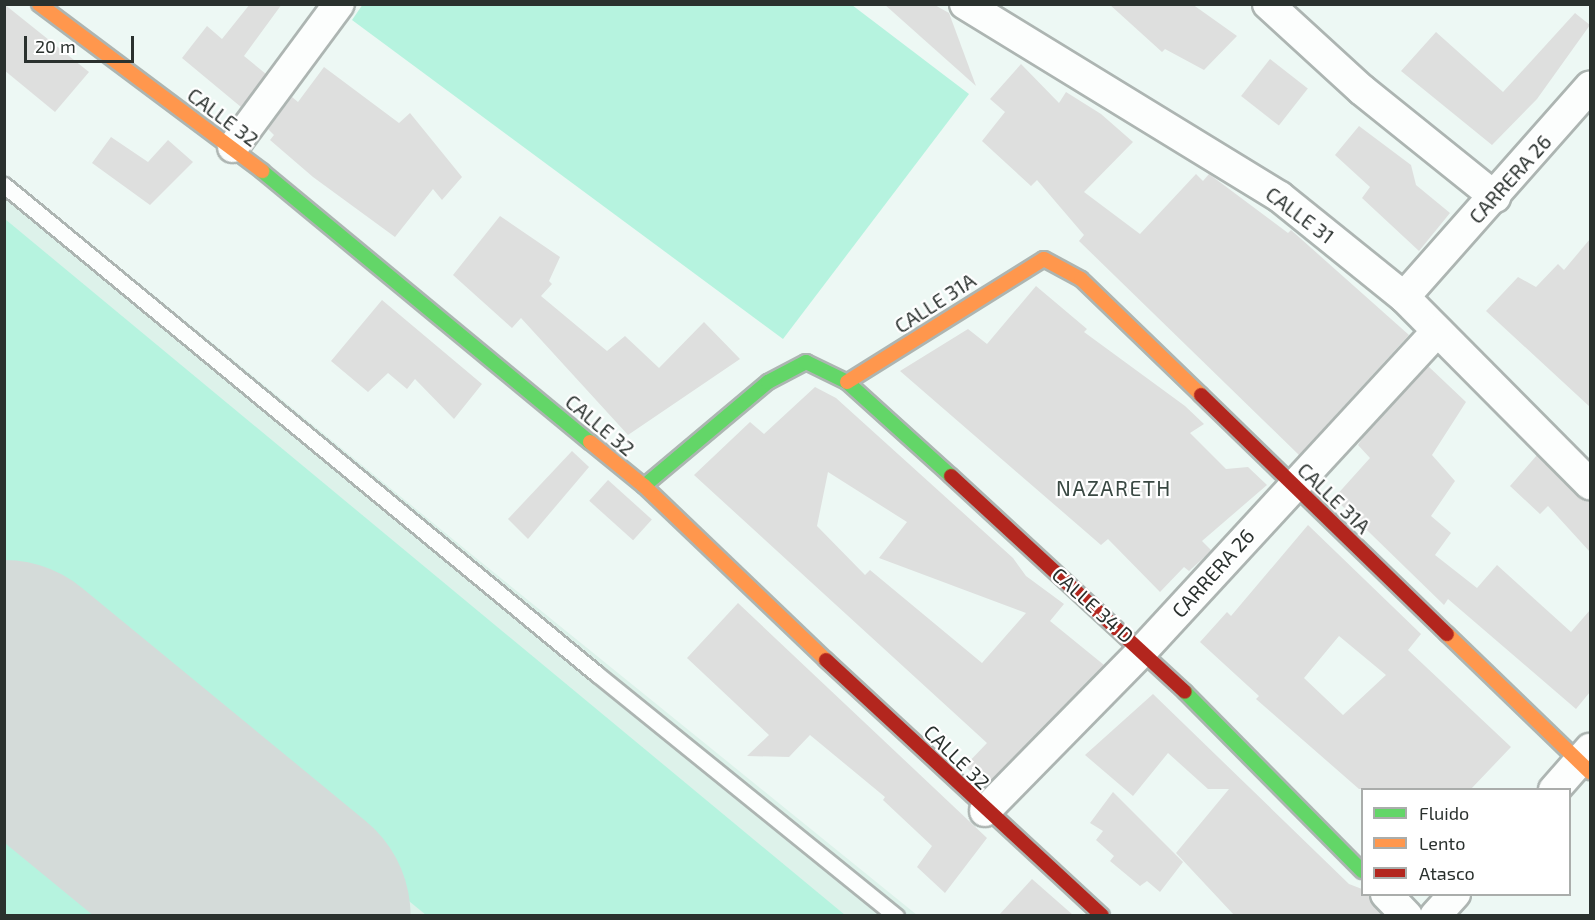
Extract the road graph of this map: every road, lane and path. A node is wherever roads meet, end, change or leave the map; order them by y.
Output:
1 (39, 4) edge
2 (339, 4) edge
3 (965, 4) edge
4 (1268, 4) edge
5 (1590, 87) edge
6 (233, 147) junction
7 (4, 184) edge
8 (1495, 197) junction
9 (1404, 297) junction
10 (1437, 331) junction
11 (848, 382) junction
12 (1590, 484) edge
13 (1292, 485) junction
14 (644, 486) junction
15 (1143, 650) junction
16 (1587, 761) edge
17 (1555, 788) edge
18 (985, 811) junction
19 (1361, 870) edge
20 (1388, 896) edge
21 (1453, 896) edge
22 (896, 915) edge
23 (1102, 915) edge
24 (1407, 915) edge
25 (1435, 915) edge

1 - 6 street, CALLE 32
2 - 6 street
3 - 9 street, CALLE 31
4 - 8 street
5 - 8 street, CARRERA 26
6 - 14 street, CALLE 32
7 - 22 lane
8 - 9 street, CARRERA 26
9 - 10 street, CALLE 31
10 - 12 street, CALLE 31
10 - 13 street, CARRERA 26
11 - 13 street, CALLE 31A
11 - 14 street, CALLE 34 D
11 - 15 street, CALLE 34 D
13 - 15 street, CARRERA 26
13 - 16 street, CALLE 31A
14 - 18 street, CALLE 32
15 - 18 street, CARRERA 26
15 - 19 street, CALLE 34 D
16 - 17 street
18 - 23 street, CALLE 32
20 - 24 street
21 - 25 street

